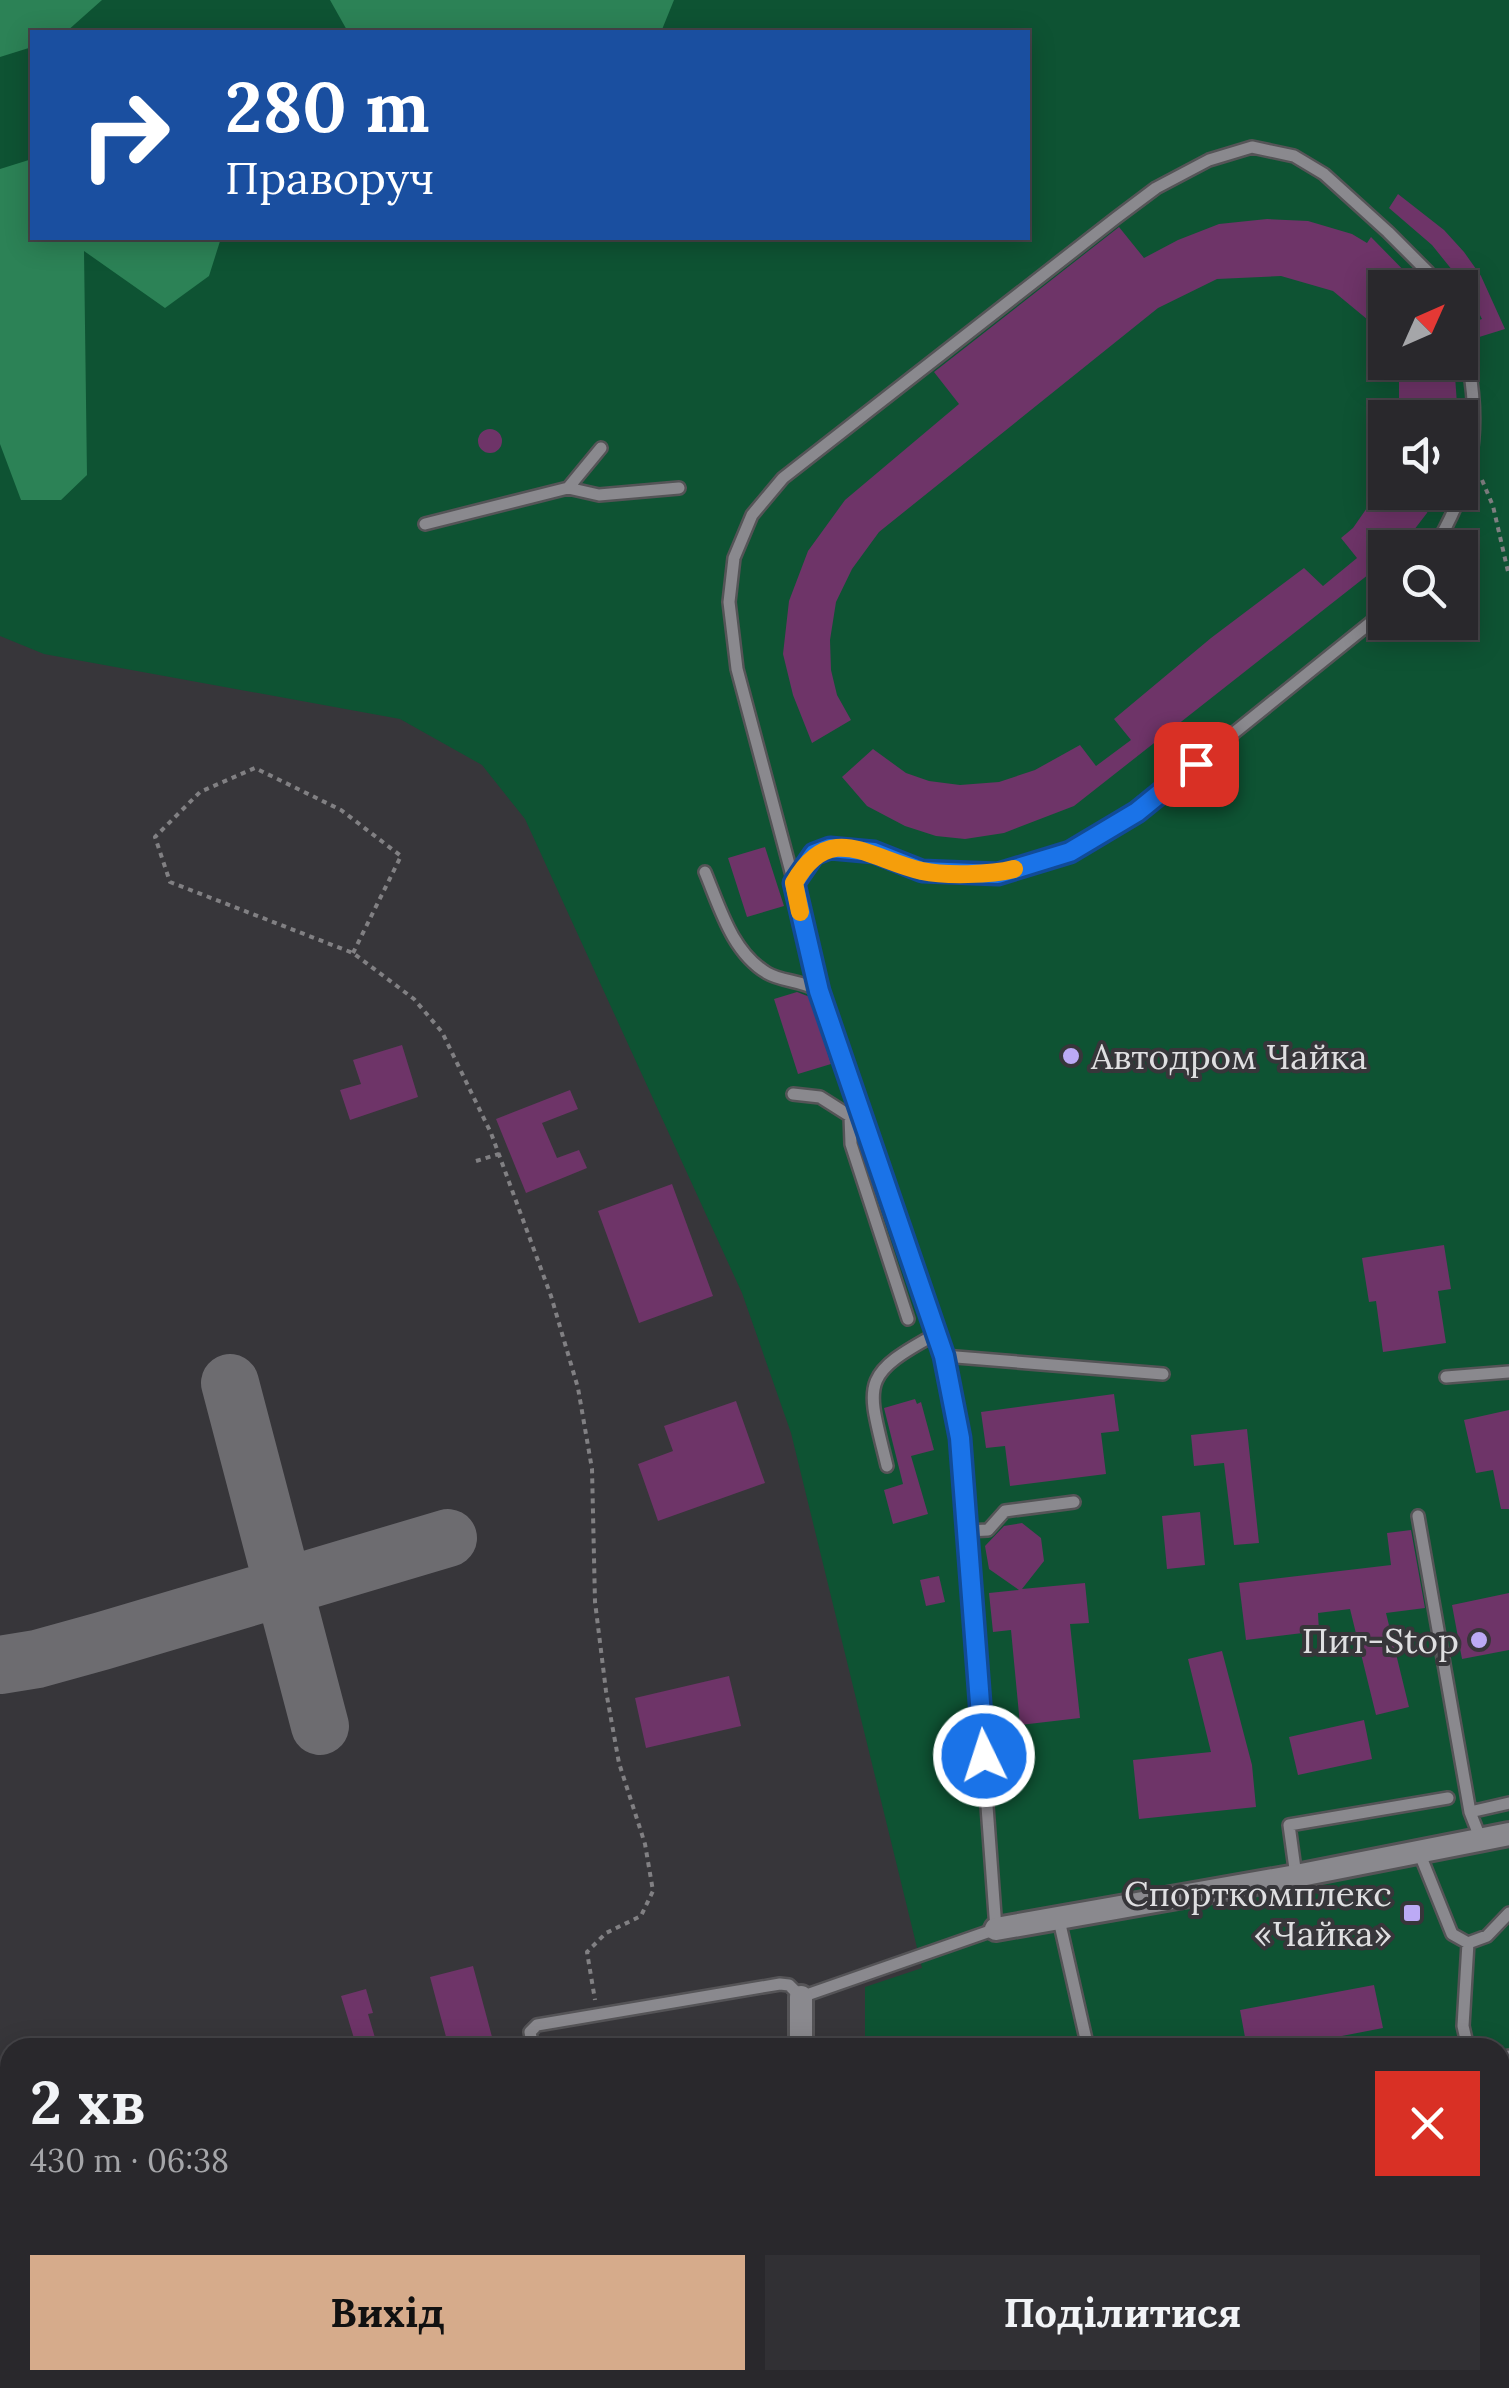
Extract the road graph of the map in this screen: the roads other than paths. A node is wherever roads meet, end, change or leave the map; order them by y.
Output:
1 (1426, 270) edge
2 (1471, 380) edge
3 (601, 448) dead end
4 (568, 488) junction
5 (679, 488) dead end
6 (425, 524) dead end
7 (1445, 530) edge
8 (1368, 625) edge
9 (705, 872) dead end
10 (794, 883) junction
11 (819, 991) junction
12 (793, 1094) dead end
13 (855, 1113) junction
14 (908, 1318) dead end
15 (938, 1333) junction
16 (944, 1356) junction
17 (1509, 1372) edge
18 (1163, 1374) dead end
19 (1446, 1376) dead end
20 (887, 1466) dead end
21 (1074, 1502) dead end
22 (1418, 1516) dead end
23 (968, 1531) junction
24 (1448, 1798) dead end
25 (1509, 1803) edge
26 (1470, 1812) junction
27 (1509, 1834) edge
28 (1481, 1840) junction
29 (1419, 1852) junction
30 (1296, 1876) junction
31 (1509, 1913) edge
32 (1059, 1920) junction
33 (996, 1929) junction
34 (1468, 1944) junction
35 (801, 1997) junction
36 (531, 2038) edge
37 (801, 2038) edge
38 (1086, 2038) edge
39 (1466, 2038) edge

1 - 10 lane
2 - 7 lane
3 - 4 lane
4 - 5 lane
4 - 6 lane
8 - 10 lane
9 - 11 lane
10 - 11 lane
11 - 13 lane
12 - 13 lane
13 - 14 lane
13 - 15 lane
15 - 16 lane
15 - 20 lane
16 - 18 lane
16 - 23 lane
17 - 19 lane
21 - 23 lane
22 - 26 lane
23 - 33 lane
24 - 30 lane
25 - 26 lane
26 - 28 lane
27 - 28 street
28 - 29 street
29 - 30 street
29 - 34 lane
30 - 32 street
31 - 34 lane
32 - 33 street
32 - 38 lane
33 - 35 lane
34 - 39 lane
35 - 36 lane
35 - 37 street

